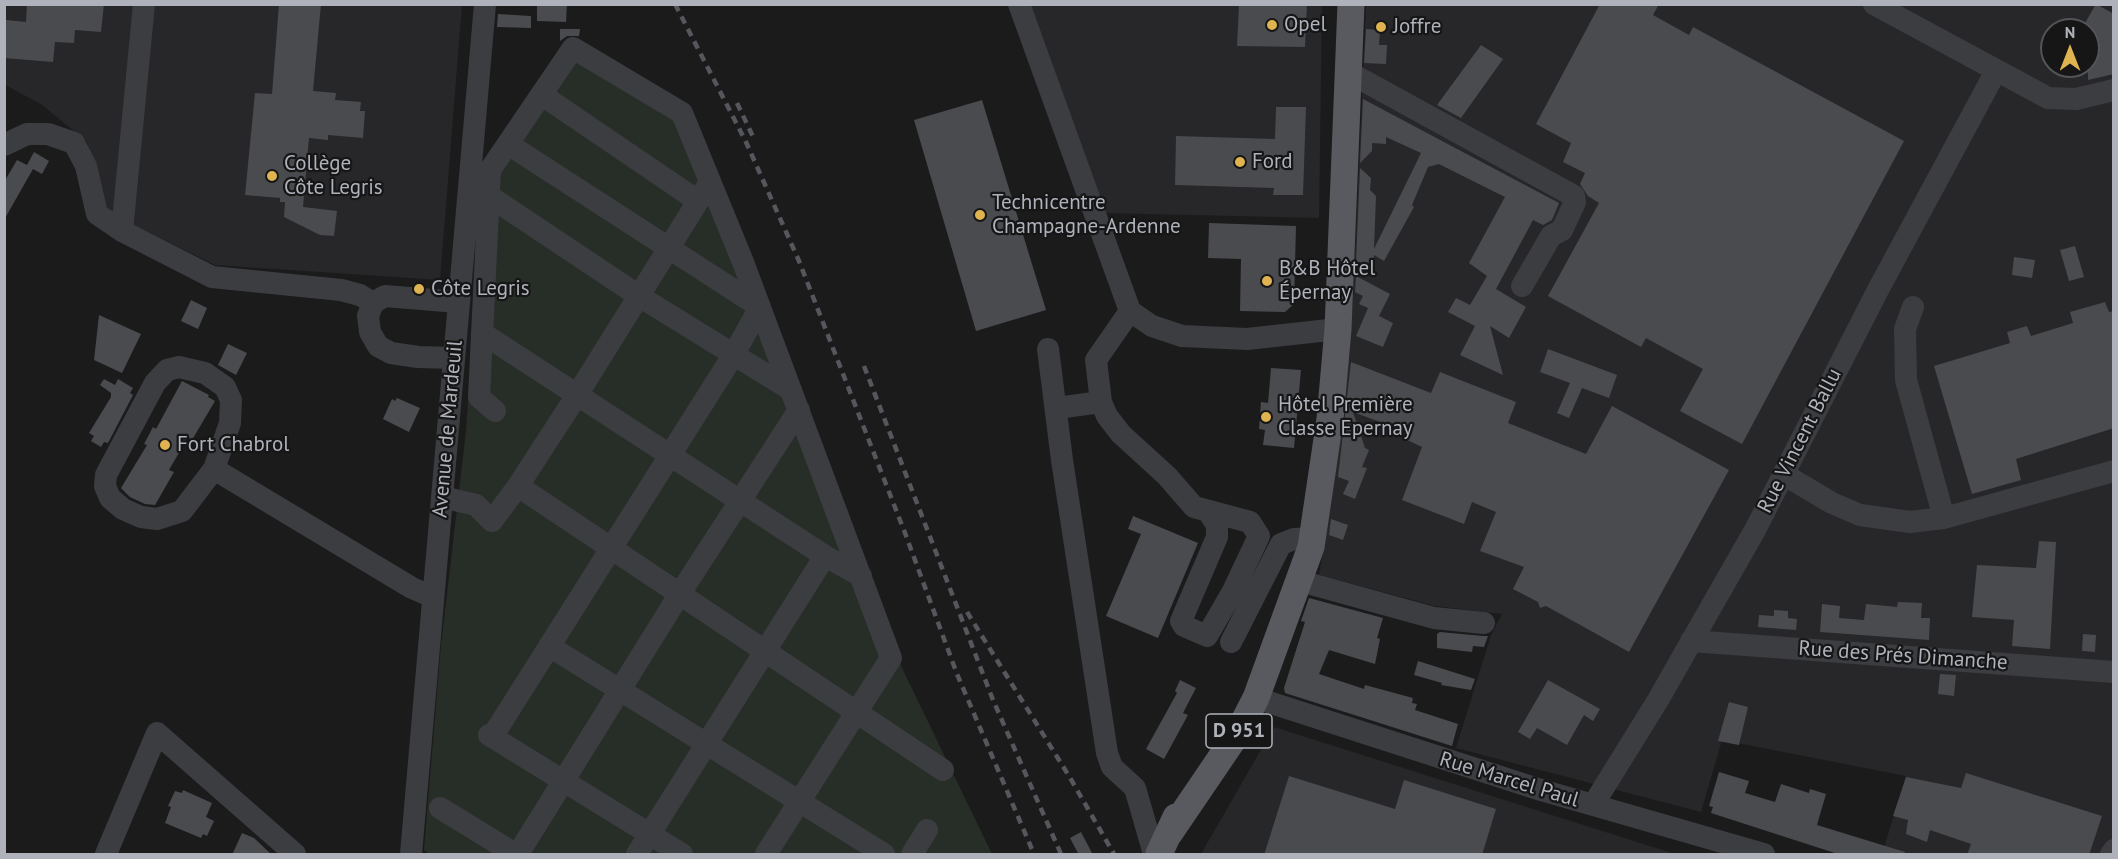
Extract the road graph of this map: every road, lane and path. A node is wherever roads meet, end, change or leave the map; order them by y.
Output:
1 (144, 4) edge
2 (485, 4) edge
3 (1019, 4) edge
4 (1351, 4) edge
5 (1874, 4) edge
6 (1996, 71) junction
7 (1348, 72) junction
8 (2114, 90) edge
9 (542, 95) junction
10 (508, 144) junction
11 (4, 146) edge
12 (710, 182) junction
13 (489, 196) junction
14 (698, 201) junction
15 (122, 231) junction
16 (670, 249) junction
17 (1522, 286) dead end
18 (639, 296) junction
19 (458, 302) junction
20 (373, 303) junction
21 (760, 307) junction
22 (1913, 308) dead end
23 (1130, 311) junction
24 (1338, 329) junction
25 (482, 333) junction
26 (1048, 349) dead end
27 (734, 354) junction
28 (454, 358) junction
29 (577, 395) junction
30 (795, 400) junction
31 (1101, 402) junction
32 (1057, 408) junction
33 (495, 411) dead end
34 (669, 455) junction
35 (214, 469) junction
36 (2114, 471) edge
37 (1784, 474) junction
38 (518, 486) junction
39 (442, 497) junction
40 (740, 500) junction
41 (1209, 513) junction
42 (1944, 518) junction
43 (1313, 538) junction
44 (610, 548) junction
45 (825, 556) junction
46 (861, 576) junction
47 (1300, 581) junction
48 (679, 595) junction
49 (433, 597) junction
50 (1286, 617) junction
51 (1484, 623) dead end
52 (1692, 641) junction
53 (1231, 642) dead end
54 (549, 646) junction
55 (764, 652) junction
56 (2114, 672) edge
57 (620, 691) junction
58 (1256, 699) junction
59 (857, 713) junction
60 (706, 744) junction
61 (943, 770) dead end
62 (564, 781) junction
63 (800, 803) junction
64 (1593, 805) junction
65 (440, 808) dead end
66 (927, 831) dead end
67 (649, 834) junction
68 (1160, 848) edge
69 (2114, 850) edge
70 (106, 855) edge
71 (295, 855) edge
72 (411, 855) edge
73 (516, 855) edge
74 (637, 855) edge
75 (682, 855) edge
76 (766, 855) edge
77 (884, 855) edge
78 (912, 855) edge
79 (1764, 855) edge
80 (2111, 855) edge

1 - 15 street
2 - 19 street, Avenue de Mardeuil
3 - 23 street
4 - 7 main road, D 951
5 - 6 street
6 - 8 street
6 - 37 street, Rue Vincent Ballu
7 - 17 street
7 - 24 main road, D 951
9 - 10 street
9 - 12 street
9 - 14 street
10 - 13 street
10 - 16 street
11 - 15 street
12 - 14 street
12 - 21 street
13 - 18 street
13 - 25 street
14 - 16 street
15 - 20 street
16 - 18 street
16 - 21 street
18 - 27 street
18 - 29 street
19 - 20 street
19 - 28 street, Avenue de Mardeuil
20 - 28 street
21 - 27 street
21 - 30 street
22 - 42 street
23 - 24 street
23 - 31 street
24 - 43 main road, D 951
25 - 29 street
25 - 33 street
26 - 32 street
27 - 30 street
27 - 34 street
28 - 39 street, Avenue de Mardeuil
29 - 34 street
29 - 38 street
30 - 40 street
30 - 46 street
31 - 32 street
31 - 41 street
32 - 68 street
34 - 40 street
34 - 44 street
35 - 35 street
35 - 49 street
36 - 42 street
37 - 42 street
37 - 52 street, Rue Vincent Ballu
38 - 39 street
38 - 44 street
39 - 49 street, Avenue de Mardeuil
40 - 45 street
40 - 48 street
41 - 41 street
43 - 47 main road, D 951
43 - 53 street
44 - 48 street
44 - 54 street
45 - 46 street
45 - 55 street
46 - 59 street
47 - 50 main road, D 951
47 - 51 street
48 - 55 street
48 - 57 street
49 - 72 street, Avenue de Mardeuil
50 - 58 main road, D 951
50 - 68 main road, D 951
52 - 56 street, Rue des Prés Dimanche
52 - 64 street, Rue Vincent Ballu
54 - 57 street
54 - 62 street
55 - 59 street
55 - 60 street
57 - 60 street
57 - 62 street
58 - 64 street, Rue Marcel Paul
58 - 68 main road, D 951
59 - 61 street
59 - 63 street
60 - 63 street
60 - 67 street
62 - 67 street
62 - 73 street
63 - 76 street
63 - 77 street
64 - 79 street, Rue Marcel Paul
65 - 73 street
66 - 78 street
67 - 74 street
67 - 75 street
69 - 80 street
70 - 71 street

